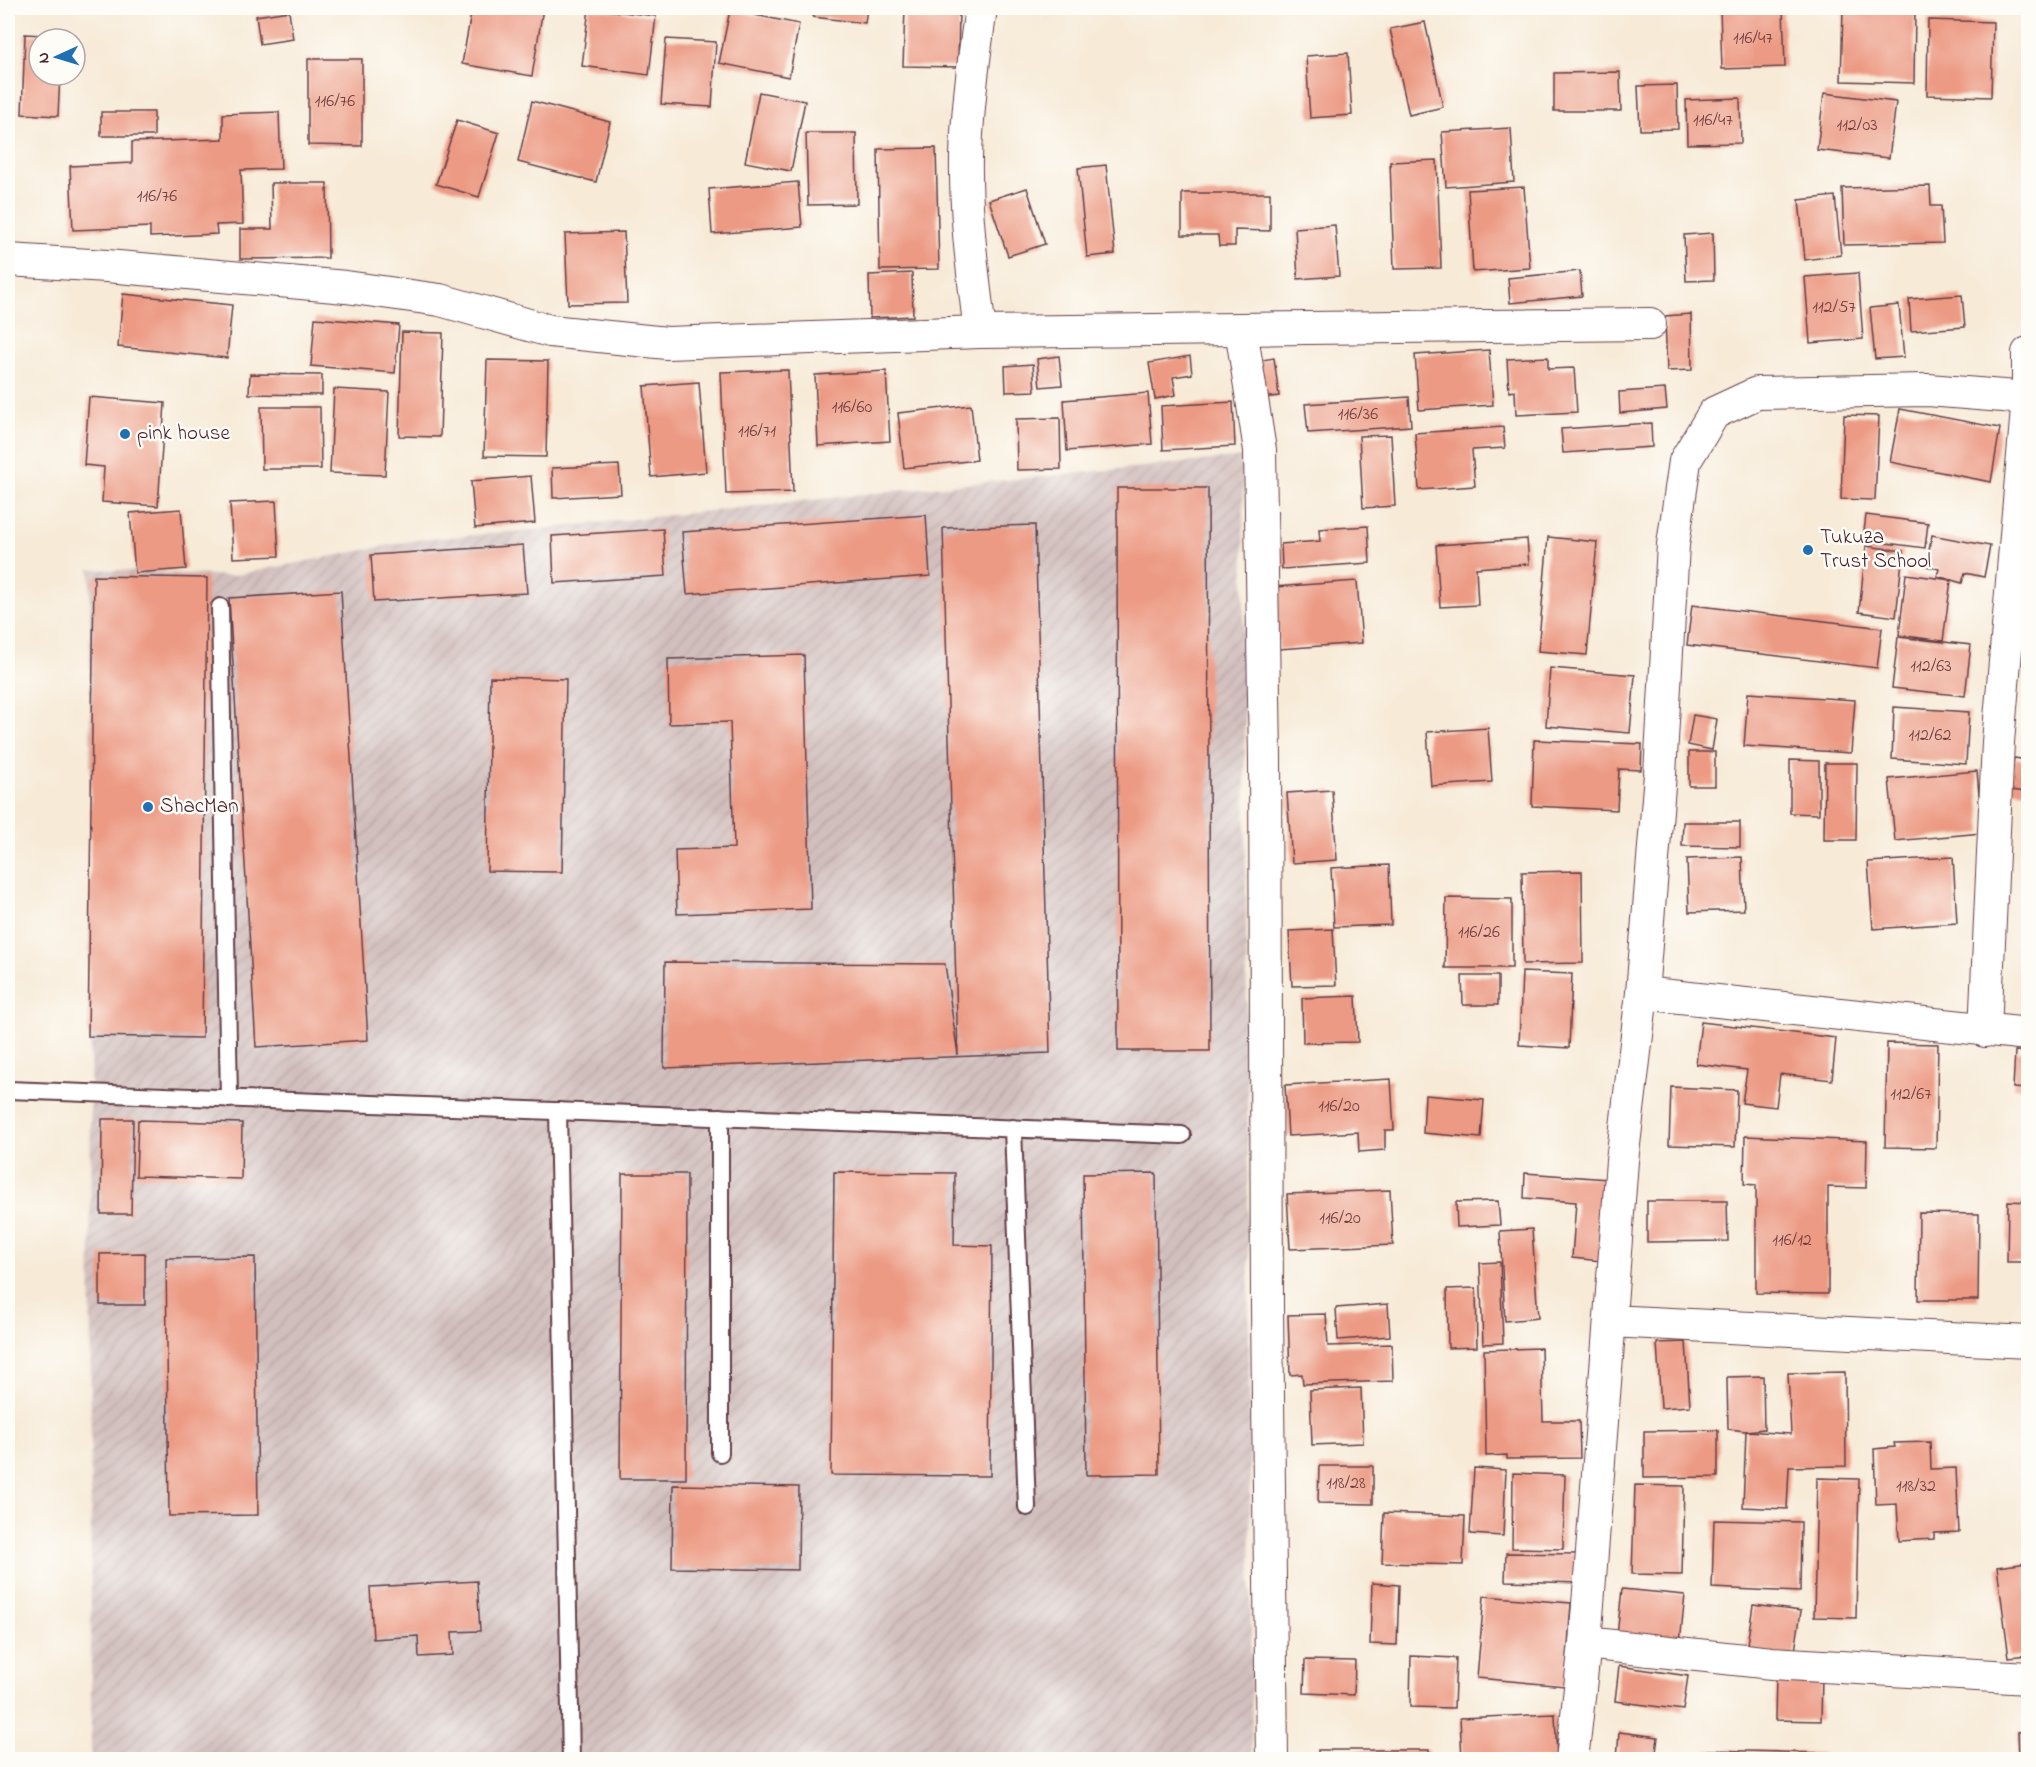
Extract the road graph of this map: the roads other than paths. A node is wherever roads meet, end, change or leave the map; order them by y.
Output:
1 (981, 8) edge
2 (8, 260) edge
3 (1650, 324) dead end
4 (1241, 329) junction
5 (980, 332) junction
6 (2028, 353) edge
7 (2028, 398) edge
8 (220, 607) dead end
9 (1642, 993) junction
10 (1985, 1031) junction
11 (2028, 1034) edge
12 (8, 1090) edge
13 (229, 1099) junction
14 (558, 1111) junction
15 (720, 1117) junction
16 (1013, 1128) junction
17 (1182, 1135) dead end
18 (1610, 1321) junction
19 (2028, 1342) edge
20 (720, 1453) dead end
21 (1027, 1507) dead end
22 (1586, 1643) junction
23 (2028, 1678) edge
24 (571, 1760) edge
25 (1272, 1760) edge
26 (1572, 1760) edge

1 - 5 street
2 - 5 street
3 - 4 street
4 - 5 street
4 - 25 street
6 - 7 street
7 - 9 street
7 - 10 street
8 - 13 lane
9 - 10 street
9 - 18 street
10 - 11 street
12 - 13 lane
13 - 14 lane
14 - 15 lane
14 - 24 lane
15 - 16 lane
15 - 20 lane
16 - 17 lane
16 - 21 lane
18 - 19 street
18 - 22 street
22 - 23 street
22 - 26 street

